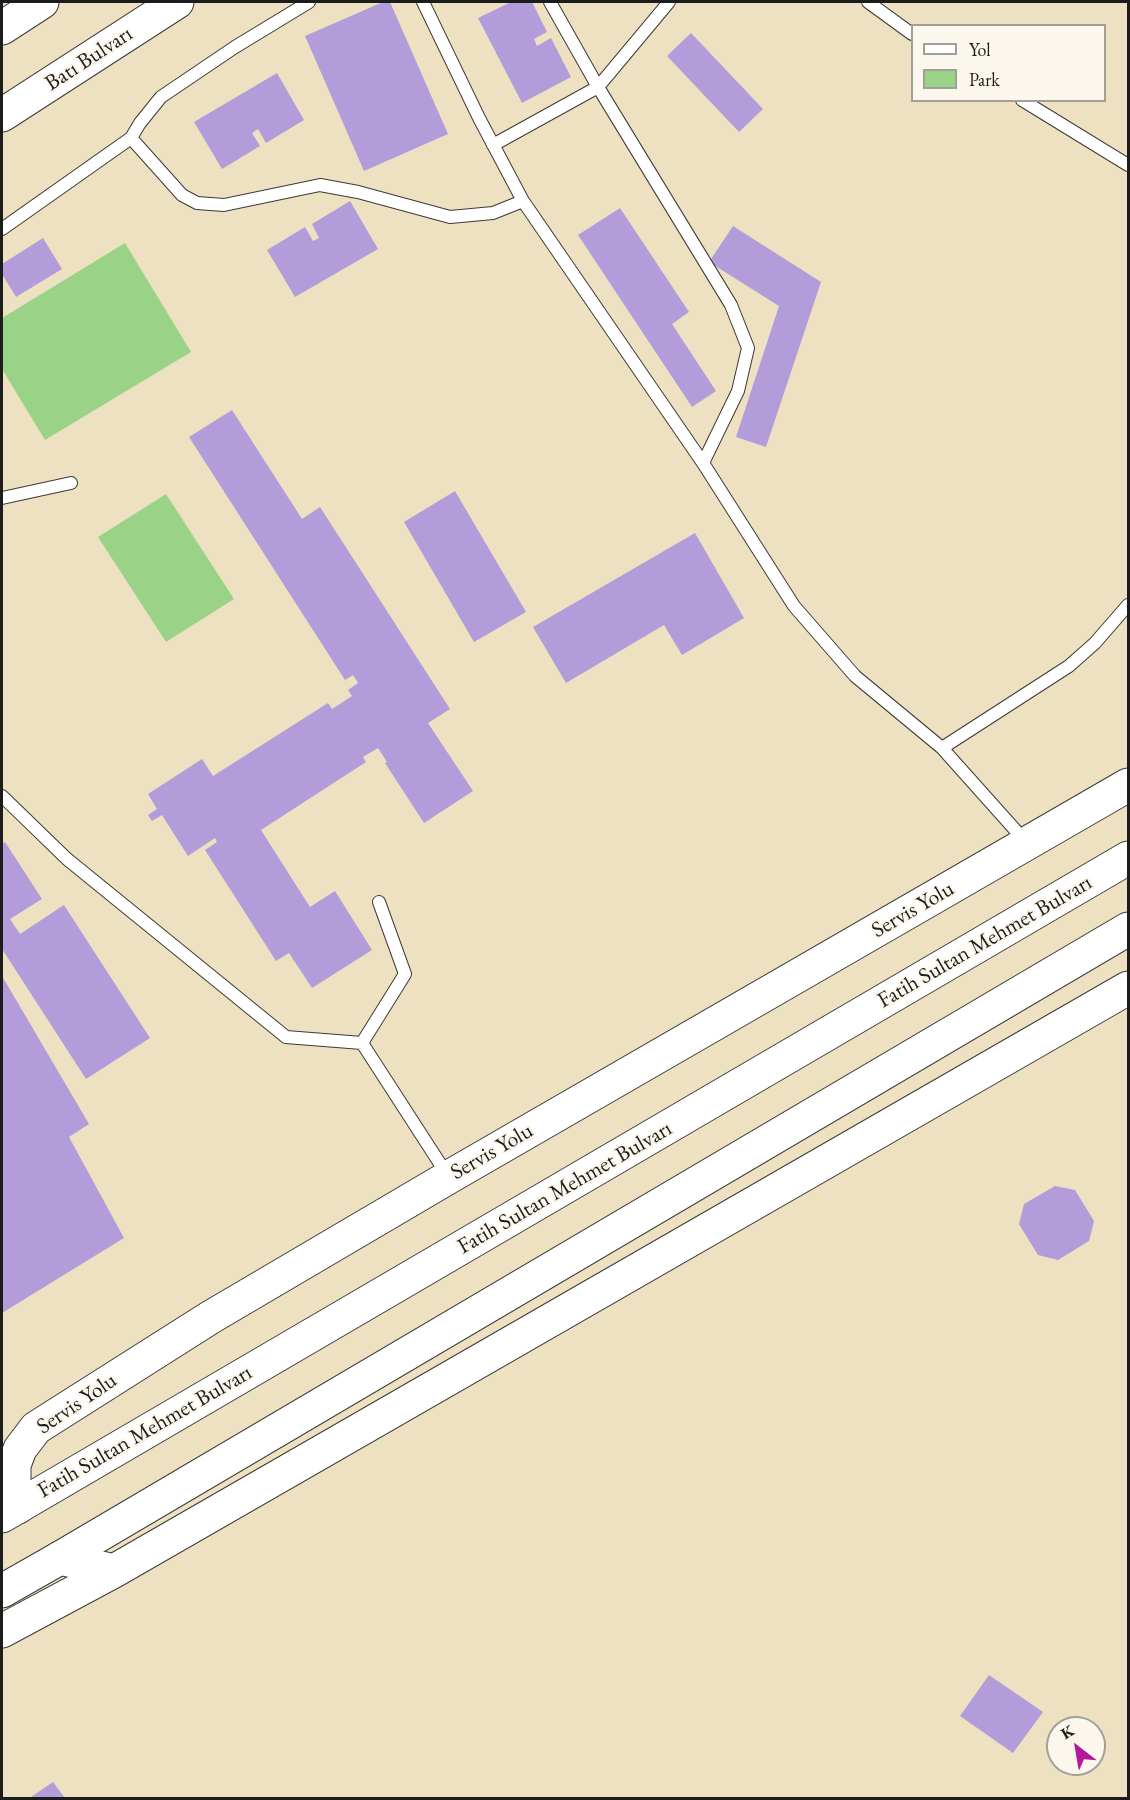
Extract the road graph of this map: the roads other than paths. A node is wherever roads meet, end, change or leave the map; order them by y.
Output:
1 (42, 2) edge
2 (177, 2) edge
3 (309, 2) edge
4 (423, 2) edge
5 (550, 2) edge
6 (669, 2) edge
7 (868, 2) edge
8 (2, 28) edge
9 (911, 33) edge
10 (598, 87) junction
11 (1025, 102) edge
12 (2, 115) edge
13 (131, 138) junction
14 (493, 145) junction
15 (1128, 165) edge
16 (524, 201) junction
17 (2, 229) edge
18 (704, 463) junction
19 (71, 483) dead end
20 (2, 498) edge
21 (1128, 605) edge
22 (942, 748) junction
23 (1128, 785) edge
24 (2, 795) edge
25 (1028, 844) junction
26 (1128, 858) edge
27 (379, 902) dead end
28 (1128, 929) edge
29 (1128, 988) edge
30 (362, 1043) junction
31 (449, 1177) junction
32 (36, 1428) junction
33 (2, 1449) edge
34 (10, 1511) edge
35 (60, 1558) junction
36 (114, 1571) junction
37 (2, 1591) edge
38 (2, 1631) edge

1 - 8 main road
2 - 12 main road, Batı Bulvarı
3 - 13 lane
4 - 14 lane
5 - 10 lane
6 - 10 lane
7 - 9 lane
10 - 14 lane
10 - 18 lane
11 - 15 lane
13 - 16 lane
13 - 17 lane
14 - 16 lane
16 - 18 lane
18 - 22 lane
19 - 20 lane
21 - 22 lane
22 - 25 lane
23 - 25 main road, Servis Yolu
24 - 30 lane
25 - 31 main road, Servis Yolu
26 - 34 main road, Fatih Sultan Mehmet Bulvarı
27 - 30 lane
28 - 35 main road
29 - 36 main road
30 - 31 lane
31 - 32 main road, Servis Yolu
32 - 33 main road
32 - 34 main road, Servis Yolu
35 - 36 main road
35 - 37 main road
36 - 38 main road

